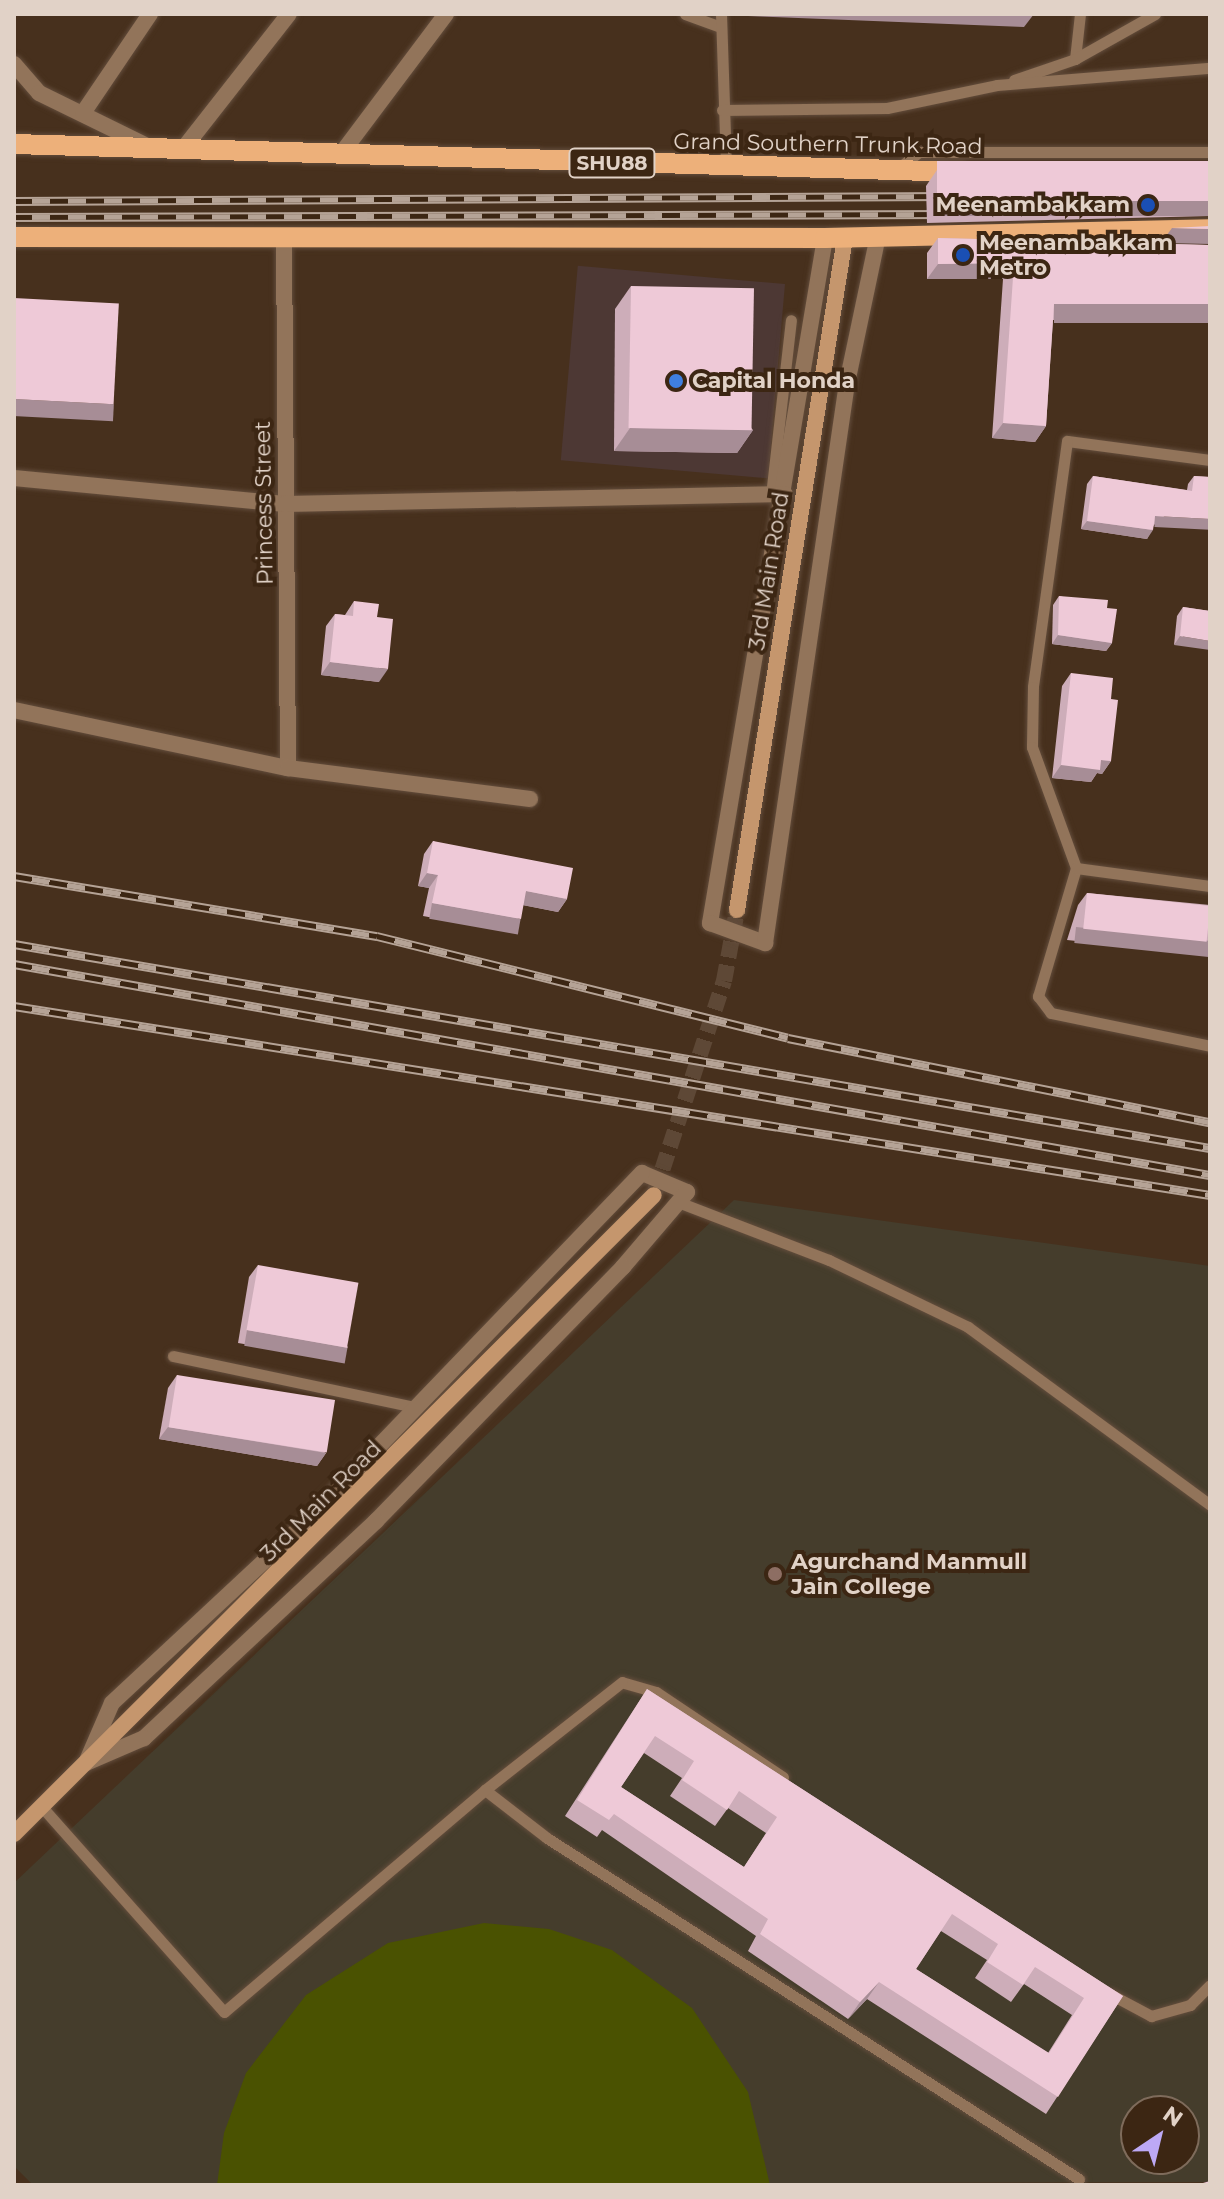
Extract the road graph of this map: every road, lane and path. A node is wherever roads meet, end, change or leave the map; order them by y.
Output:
1 (150, 14) edge
2 (289, 14) edge
3 (446, 14) edge
4 (685, 14) edge
5 (1080, 14) edge
6 (1155, 14) edge
7 (721, 20) edge
8 (1075, 59) junction
9 (14, 64) edge
10 (1210, 68) edge
11 (997, 85) junction
12 (722, 110) junction
13 (83, 113) junction
14 (14, 144) edge
15 (187, 144) junction
16 (145, 145) junction
17 (344, 150) junction
18 (1210, 152) edge
19 (727, 168) junction
20 (1210, 169) edge
21 (893, 173) junction
22 (1210, 229) edge
23 (900, 234) junction
24 (878, 236) junction
25 (14, 237) edge
26 (284, 237) junction
27 (835, 238) junction
28 (989, 251) edge
29 (791, 320) dead end
30 (1210, 460) edge
31 (14, 478) edge
32 (778, 495) junction
33 (285, 504) junction
34 (14, 710) edge
35 (288, 768) junction
36 (530, 799) dead end
37 (1076, 868) junction
38 (1210, 886) edge
39 (737, 910) tunnel mouth
40 (1210, 1046) edge
41 (654, 1195) tunnel mouth
42 (678, 1202) junction
43 (173, 1356) dead end
44 (416, 1407) junction
45 (1210, 1505) edge
46 (86, 1763) junction
47 (795, 1785) edge
48 (485, 1790) junction
49 (42, 1807) junction
50 (14, 1834) edge
51 (1099, 1985) edge
52 (1210, 1985) edge
53 (1079, 2179) dead end

1 - 13 street
2 - 15 street
3 - 17 street
4 - 7 lane
5 - 8 lane
6 - 8 lane
7 - 12 lane
8 - 11 lane
9 - 13 street
10 - 11 lane
11 - 12 lane
12 - 19 lane
13 - 16 street
14 - 16 main road, Grand Southern Trunk Road / SHU88
15 - 16 main road, Grand Southern Trunk Road / SHU88
15 - 17 main road, Grand Southern Trunk Road / SHU88
17 - 19 main road, Grand Southern Trunk Road / SHU88
18 - 21 lane
19 - 21 main road, Grand Southern Trunk Road / SHU88
20 - 21 main road, Grand Southern Trunk Road / SHU88
22 - 23 main road
23 - 24 main road
23 - 28 lane
24 - 27 main road
24 - 32 street
25 - 26 main road
26 - 27 main road
26 - 33 street, Princess Street
27 - 32 street
27 - 39 street, 3rd Main Road
29 - 32 lane
30 - 37 lane
31 - 33 street
32 - 33 street
33 - 35 street, Princess Street
34 - 35 street
35 - 36 street
37 - 38 lane
37 - 40 lane
41 - 46 street, 3rd Main Road
42 - 44 street
42 - 45 lane
42 - 46 street
43 - 44 lane
44 - 46 street
46 - 49 street, 3rd Main Road
47 - 48 lane
48 - 49 lane
48 - 53 lane
49 - 50 street, 3rd Main Road
51 - 52 lane

